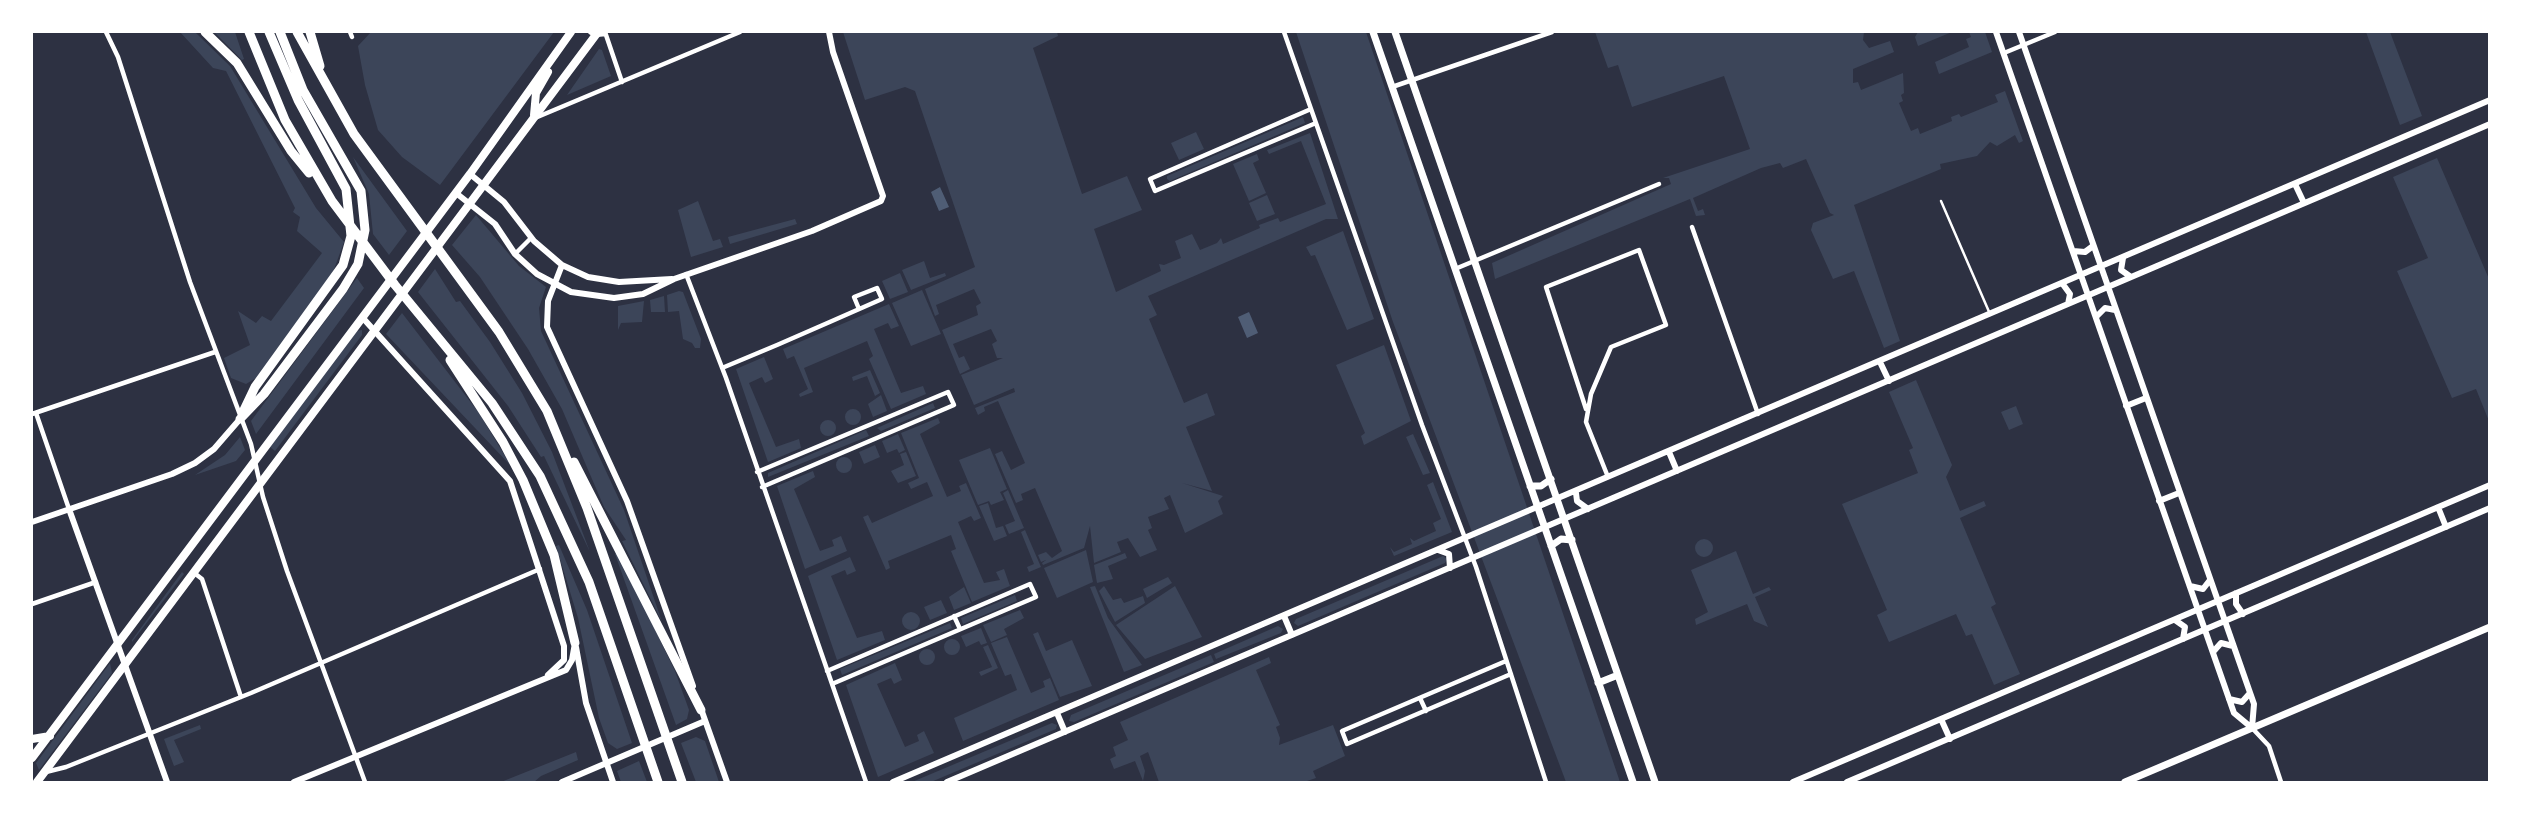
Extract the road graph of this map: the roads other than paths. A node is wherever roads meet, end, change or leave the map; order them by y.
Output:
1 (106, 32) edge
2 (205, 32) edge
3 (249, 32) edge
4 (270, 32) edge
5 (280, 32) edge
6 (297, 32) edge
7 (310, 32) edge
8 (571, 32) edge
9 (578, 32) edge
10 (740, 32) edge
11 (829, 32) edge
12 (1284, 32) edge
13 (1373, 32) edge
14 (1395, 32) edge
15 (1552, 32) edge
16 (1996, 32) edge
17 (2019, 32) edge
18 (2055, 32) edge
19 (599, 33) edge
20 (2024, 44) junction
21 (2004, 53) junction
22 (1412, 80) junction
23 (622, 82) junction
24 (325, 85) junction
25 (1392, 86) junction
26 (2490, 100) edge
27 (1311, 109) junction
28 (533, 118) junction
29 (1316, 123) junction
30 (2490, 124) edge
31 (320, 131) junction
32 (470, 174) junction
33 (1659, 184) dead end
34 (2295, 184) junction
35 (484, 186) junction
36 (456, 193) junction
37 (332, 201) junction
38 (1941, 201) dead end
39 (2304, 203) junction
40 (471, 204) junction
41 (1692, 227) dead end
42 (531, 238) junction
43 (2093, 246) junction
44 (2073, 251) junction
45 (515, 254) junction
46 (2123, 258) junction
47 (1475, 261) junction
48 (562, 265) junction
49 (2101, 267) junction
50 (1455, 269) junction
51 (686, 274) junction
52 (2081, 275) junction
53 (2131, 277) junction
54 (674, 279) junction
55 (2062, 283) junction
56 (395, 285) junction
57 (554, 285) junction
58 (2108, 287) junction
59 (2088, 296) junction
60 (2068, 304) junction
61 (859, 309) junction
62 (2116, 310) junction
63 (1990, 315) junction
64 (362, 317) junction
65 (2095, 317) junction
66 (375, 332) junction
67 (215, 352) junction
68 (1880, 362) junction
69 (722, 368) junction
70 (1889, 381) junction
71 (2146, 398) junction
72 (2126, 406) junction
73 (1586, 409) junction
74 (34, 414) edge
75 (1758, 414) junction
76 (240, 419) junction
77 (556, 428) junction
78 (1669, 452) junction
79 (255, 462) junction
80 (1677, 471) junction
81 (757, 472) junction
82 (1608, 477) junction
83 (1551, 479) junction
84 (260, 484) junction
85 (1530, 485) junction
86 (2490, 485) edge
87 (762, 487) junction
88 (1576, 493) junction
89 (2179, 494) junction
90 (1558, 500) junction
91 (2159, 501) junction
92 (2438, 507) junction
93 (2490, 508) edge
94 (69, 509) junction
95 (1539, 509) junction
96 (1588, 509) junction
97 (1565, 519) junction
98 (32, 522) edge
99 (1545, 527) junction
100 (2446, 527) junction
101 (1465, 539) junction
102 (1572, 540) junction
103 (1551, 546) junction
104 (1437, 550) junction
105 (1472, 557) junction
106 (1450, 568) junction
107 (540, 569) junction
108 (193, 572) junction
109 (2210, 580) junction
110 (96, 582) junction
111 (2190, 586) junction
112 (2236, 593) junction
113 (2218, 602) junction
114 (32, 604) edge
115 (2198, 610) junction
116 (2243, 614) junction
117 (954, 616) junction
118 (1284, 616) junction
119 (2175, 620) junction
120 (2225, 621) junction
121 (2490, 627) edge
122 (960, 629) junction
123 (2205, 630) junction
124 (1292, 635) junction
125 (2183, 639) junction
126 (117, 643) junction
127 (575, 643) junction
128 (2233, 646) junction
129 (2213, 652) junction
130 (1506, 661) junction
131 (322, 662) junction
132 (125, 666) junction
133 (827, 671) junction
134 (1511, 674) junction
135 (548, 675) junction
136 (1618, 675) junction
137 (1598, 683) junction
138 (832, 684) junction
139 (2250, 693) junction
140 (241, 697) junction
141 (1420, 698) junction
142 (2229, 699) junction
143 (701, 710) junction
144 (1426, 711) junction
145 (1057, 713) junction
146 (1941, 719) junction
147 (705, 722) junction
148 (2252, 728) junction
149 (1065, 732) junction
150 (150, 734) junction
151 (50, 736) junction
152 (32, 739) edge
153 (1950, 739) junction
154 (355, 756) junction
155 (32, 758) edge
156 (607, 763) junction
157 (46, 772) junction
158 (37, 782) edge
159 (167, 782) edge
160 (295, 782) edge
161 (366, 782) edge
162 (562, 782) edge
163 (613, 782) edge
164 (657, 782) edge
165 (682, 782) edge
166 (727, 782) edge
167 (866, 782) edge
168 (893, 782) edge
169 (947, 782) edge
170 (1546, 782) edge
171 (1633, 782) edge
172 (1655, 782) edge
173 (1793, 782) edge
174 (1847, 782) edge
175 (2125, 782) edge
176 (2281, 782) edge

1 - 67 street
2 - 37 highway
3 - 37 highway
4 - 31 highway
5 - 31 highway
6 - 24 highway
7 - 24 highway
8 - 32 main road
9 - 28 main road
10 - 23 street
11 - 51 street
12 - 27 street
13 - 25 main road
14 - 22 main road
15 - 22 street
16 - 21 street
17 - 20 street
18 - 20 street
19 - 23 street
19 - 28 main road
20 - 21 street
20 - 43 street
21 - 44 street
22 - 25 street
22 - 47 main road
23 - 28 street
24 - 77 highway
25 - 50 main road
26 - 34 street
27 - 29 street
27 - 29 street
28 - 35 main road
29 - 101 street
30 - 39 street
31 - 76 highway
31 - 76 highway
32 - 35 street
32 - 36 main road
33 - 47 street
34 - 39 street
34 - 46 street
35 - 40 main road
35 - 42 street
36 - 40 street
36 - 64 main road
37 - 56 highway
38 - 63 lane
39 - 53 street
40 - 45 street
40 - 66 main road
41 - 75 street
42 - 45 street
42 - 48 street
43 - 44 street
43 - 49 street
44 - 52 street
45 - 57 street
46 - 49 street
46 - 53 street
47 - 50 street
47 - 83 main road
48 - 54 street
48 - 57 street
49 - 52 street
49 - 58 street
50 - 85 main road
51 - 54 street
51 - 69 street
52 - 55 street
52 - 59 street
53 - 58 street
54 - 57 street
55 - 60 street
55 - 63 street
56 - 127 highway
56 - 164 highway
57 - 143 street
58 - 59 street
58 - 62 street
59 - 60 street
59 - 65 street
60 - 70 street
61 - 61 street
61 - 69 street
62 - 65 street
62 - 71 street
63 - 68 street
64 - 66 street
64 - 79 main road
65 - 72 street
66 - 84 main road
66 - 107 street
67 - 74 street
67 - 76 street
68 - 70 street
68 - 75 street
69 - 81 street
70 - 80 street
71 - 72 street
71 - 89 street
72 - 91 street
73 - 73 street
73 - 82 street
74 - 94 street
75 - 78 street
76 - 79 street
76 - 94 street
77 - 143 highway
77 - 165 highway
78 - 80 street
78 - 82 street
79 - 84 street
79 - 126 main road
80 - 96 street
81 - 87 street
81 - 87 street
82 - 88 street
83 - 85 main road
83 - 90 main road
84 - 108 main road
84 - 131 street
85 - 95 main road
86 - 92 street
87 - 133 street
88 - 90 street
88 - 96 street
89 - 91 street
89 - 109 street
90 - 95 street
90 - 97 main road
91 - 111 street
92 - 100 street
92 - 112 street
93 - 100 street
94 - 98 street
94 - 110 street
95 - 99 main road
95 - 101 street
96 - 97 street
97 - 99 street
97 - 102 main road
99 - 103 main road
99 - 105 street
100 - 116 street
101 - 104 street
101 - 105 street
102 - 103 main road
102 - 136 main road
103 - 137 main road
104 - 106 street
104 - 118 street
105 - 106 street
105 - 130 street
106 - 124 street
107 - 131 street
107 - 135 street
108 - 132 main road
108 - 140 street
109 - 111 street
109 - 113 street
110 - 114 street
110 - 126 street
111 - 115 street
112 - 113 street
112 - 116 street
113 - 115 street
113 - 120 street
115 - 119 street
115 - 123 street
116 - 120 street
117 - 122 street
117 - 122 street
117 - 133 street
118 - 124 street
118 - 145 street
119 - 125 street
119 - 146 street
120 - 123 street
120 - 128 street
121 - 148 main road
122 - 138 street
123 - 125 street
123 - 129 street
124 - 149 street
125 - 153 street
126 - 132 street
126 - 151 main road
127 - 135 street
127 - 156 street
128 - 129 street
128 - 139 street
129 - 142 street
130 - 134 street
130 - 141 street
131 - 140 street
131 - 154 street
132 - 150 street
132 - 157 main road
133 - 138 street
134 - 144 street
134 - 170 street
135 - 154 street
136 - 137 main road
136 - 172 main road
137 - 171 main road
138 - 167 street
139 - 142 street
139 - 148 street
140 - 150 street
141 - 144 street
141 - 144 street
142 - 148 street
143 - 147 street
145 - 149 street
145 - 168 street
146 - 153 street
146 - 173 street
147 - 156 street
147 - 166 street
148 - 175 main road
148 - 176 street
149 - 169 street
150 - 157 street
150 - 159 street
151 - 152 main road
151 - 155 main road
153 - 174 street
154 - 160 street
154 - 161 street
156 - 162 street
156 - 163 street
157 - 158 main road

